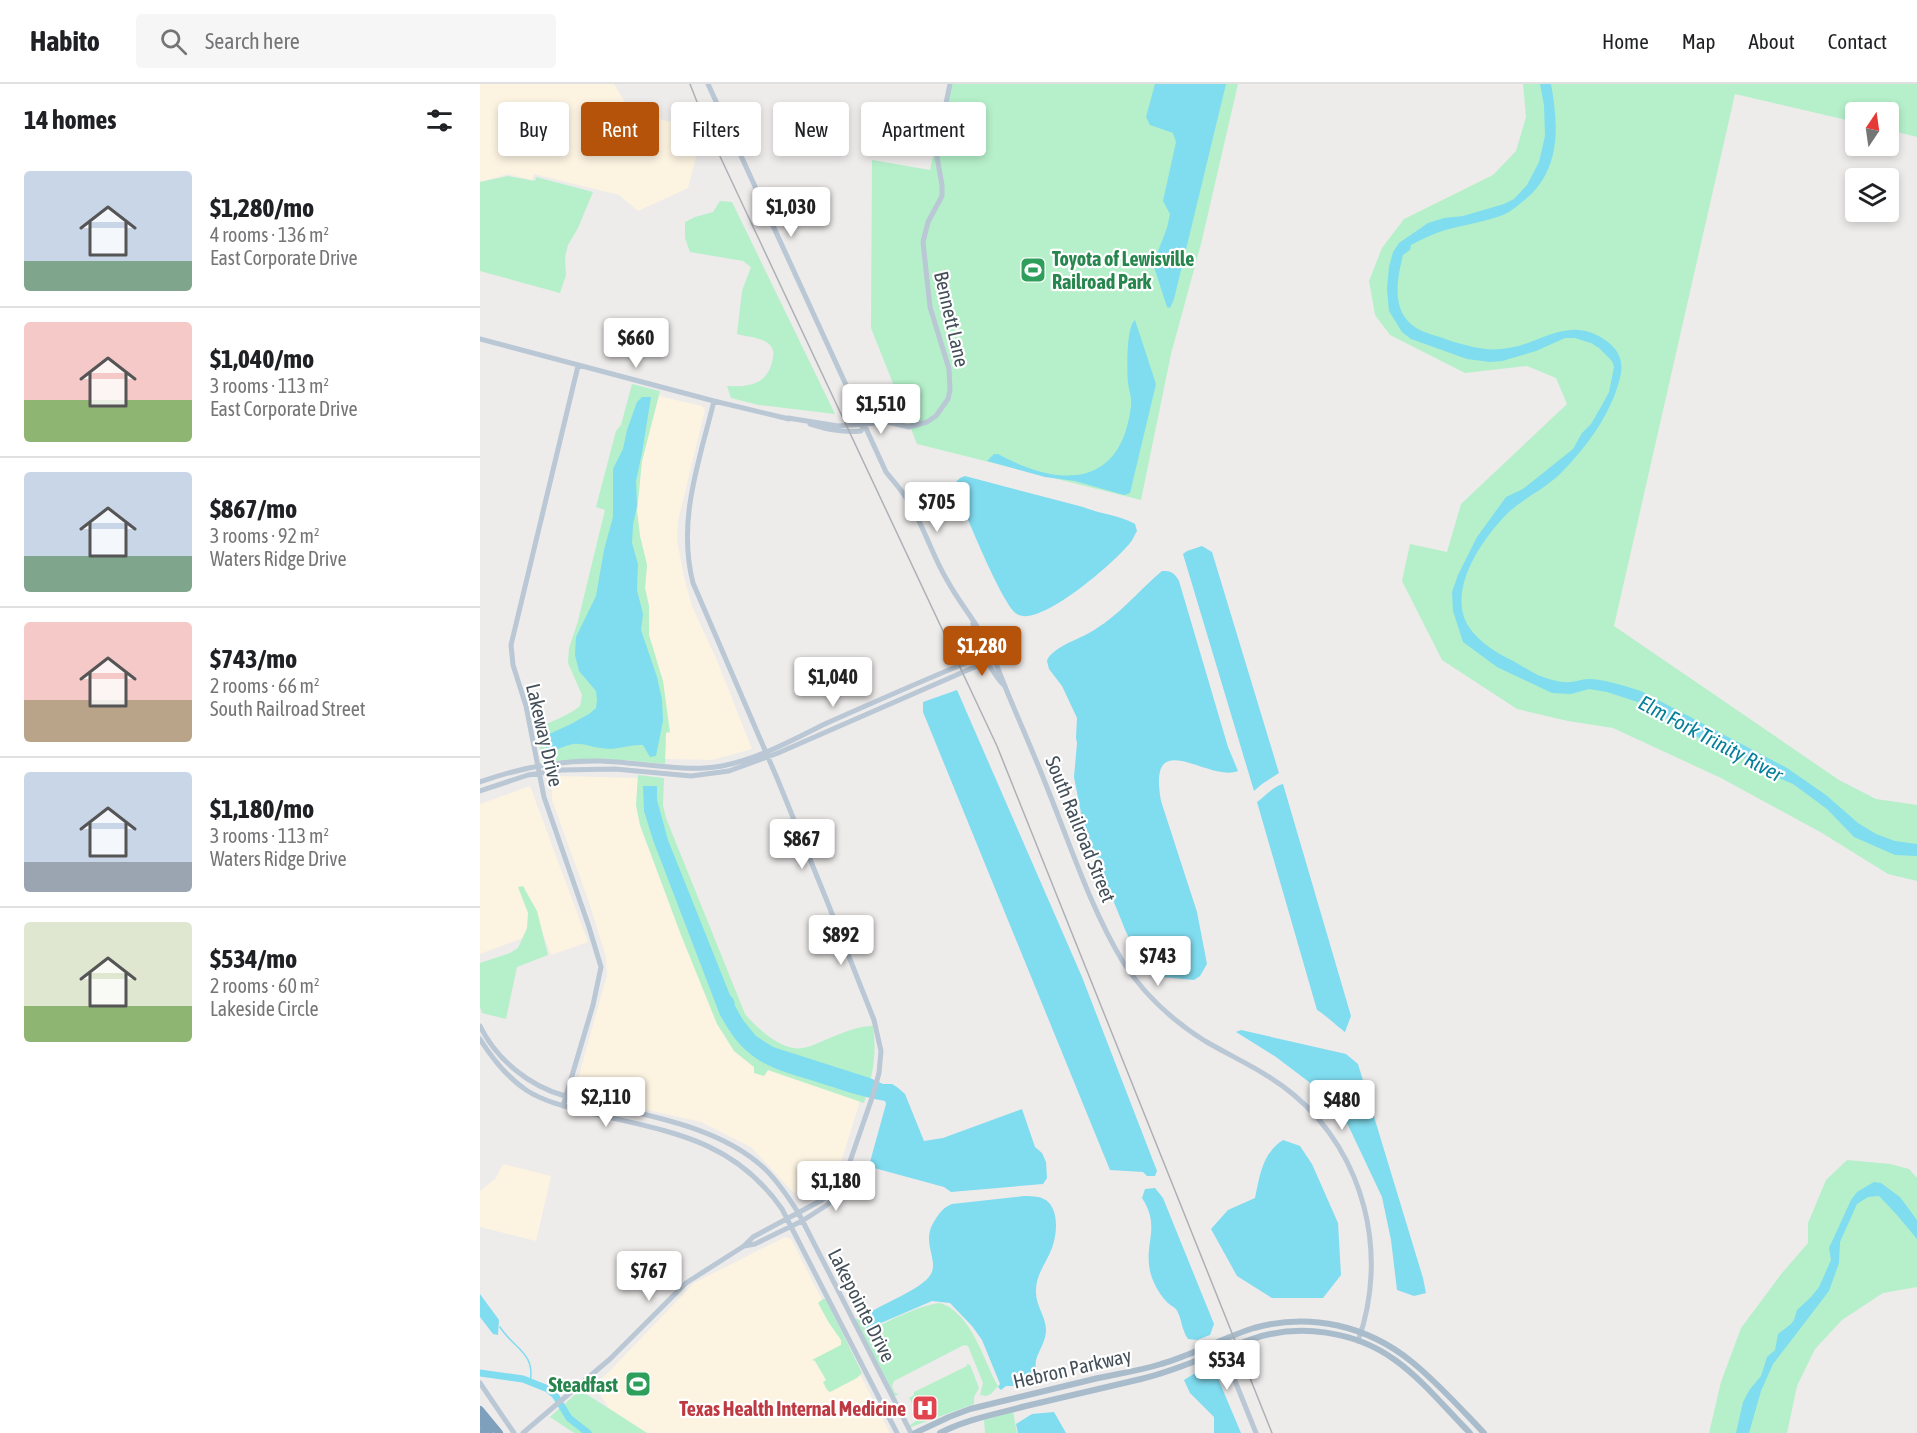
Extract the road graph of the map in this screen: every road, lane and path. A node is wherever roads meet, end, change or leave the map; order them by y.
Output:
1 (708, 84) edge
2 (950, 84) edge
3 (480, 339) edge
4 (578, 366) junction
5 (714, 401) junction
6 (864, 426) junction
7 (987, 654) junction
8 (991, 660) junction
9 (889, 695) junction
10 (893, 704) junction
11 (766, 755) junction
12 (537, 765) junction
13 (720, 766) junction
14 (538, 773) junction
15 (691, 776) junction
16 (480, 782) edge
17 (480, 790) edge
18 (480, 1026) edge
19 (480, 1039) edge
20 (565, 1096) junction
21 (578, 1099) junction
22 (563, 1106) junction
23 (576, 1109) junction
24 (674, 1123) junction
25 (672, 1132) junction
26 (739, 1150) junction
27 (732, 1159) junction
28 (843, 1182) junction
29 (799, 1214) junction
30 (788, 1219) junction
31 (802, 1221) junction
32 (791, 1226) junction
33 (744, 1246) junction
34 (836, 1288) junction
35 (826, 1294) junction
36 (1362, 1332) junction
37 (1219, 1341) junction
38 (1358, 1341) junction
39 (1223, 1351) junction
40 (1096, 1379) junction
41 (480, 1383) edge
42 (1100, 1389) junction
43 (979, 1407) junction
44 (480, 1410) edge
45 (981, 1417) junction
46 (480, 1420) edge
47 (489, 1433) edge
48 (499, 1433) edge
49 (514, 1433) edge
50 (523, 1433) edge
51 (897, 1433) edge
52 (913, 1433) edge
53 (940, 1433) edge
54 (1256, 1433) edge
55 (1470, 1433) edge
56 (1484, 1433) edge

1 - 6 street, South Railroad Street
2 - 6 street, Bennett Lane
3 - 4 street, Bennett Lane
4 - 5 street, Bennett Lane
4 - 12 street, Lakeway Drive
5 - 6 street, Bennett Lane
5 - 11 street
6 - 7 street, South Railroad Street
7 - 8 street, South Railroad Street
7 - 9 street
8 - 10 street
8 - 36 street, South Railroad Street
9 - 10 street
9 - 11 street
10 - 11 street
11 - 13 street
11 - 15 street
11 - 28 street
12 - 13 street
12 - 14 street, Lakeway Drive
12 - 16 street
13 - 15 street
14 - 15 street
14 - 17 street
14 - 20 street, Lakeway Drive
18 - 20 street, Lakepointe Drive
19 - 22 street, Lakepointe Drive
20 - 21 street, Lakepointe Drive
20 - 22 street, Lakeway Drive
21 - 23 street
21 - 24 street, Lakepointe Drive
22 - 23 street, Lakepointe Drive
23 - 25 street, Lakepointe Drive
24 - 25 street
24 - 26 street, Lakepointe Drive
25 - 27 street, Lakepointe Drive
26 - 27 street
26 - 29 street, Lakepointe Drive
27 - 30 street, Lakepointe Drive
28 - 29 street
28 - 31 street
29 - 30 street
29 - 31 street, Lakepointe Drive
30 - 32 street, Lakepointe Drive
30 - 33 street
31 - 32 street
31 - 34 street, Lakepointe Drive
32 - 33 street
32 - 35 street, Lakepointe Drive
33 - 50 street
34 - 35 street
34 - 52 street, Lakepointe Drive
35 - 51 street, Lakepointe Drive
36 - 37 main road, Hebron Parkway
36 - 38 street, South Railroad Street
36 - 56 main road, Hebron Parkway
37 - 39 street
37 - 40 main road, Hebron Parkway
38 - 39 main road, Hebron Parkway
38 - 55 main road, Hebron Parkway
39 - 42 main road, Hebron Parkway
39 - 54 street
40 - 42 main road
40 - 43 main road, Hebron Parkway
41 - 49 street
42 - 45 main road, Hebron Parkway
43 - 45 main road
43 - 52 main road, Hebron Parkway
44 - 48 highway
45 - 53 main road, Hebron Parkway
46 - 47 highway

